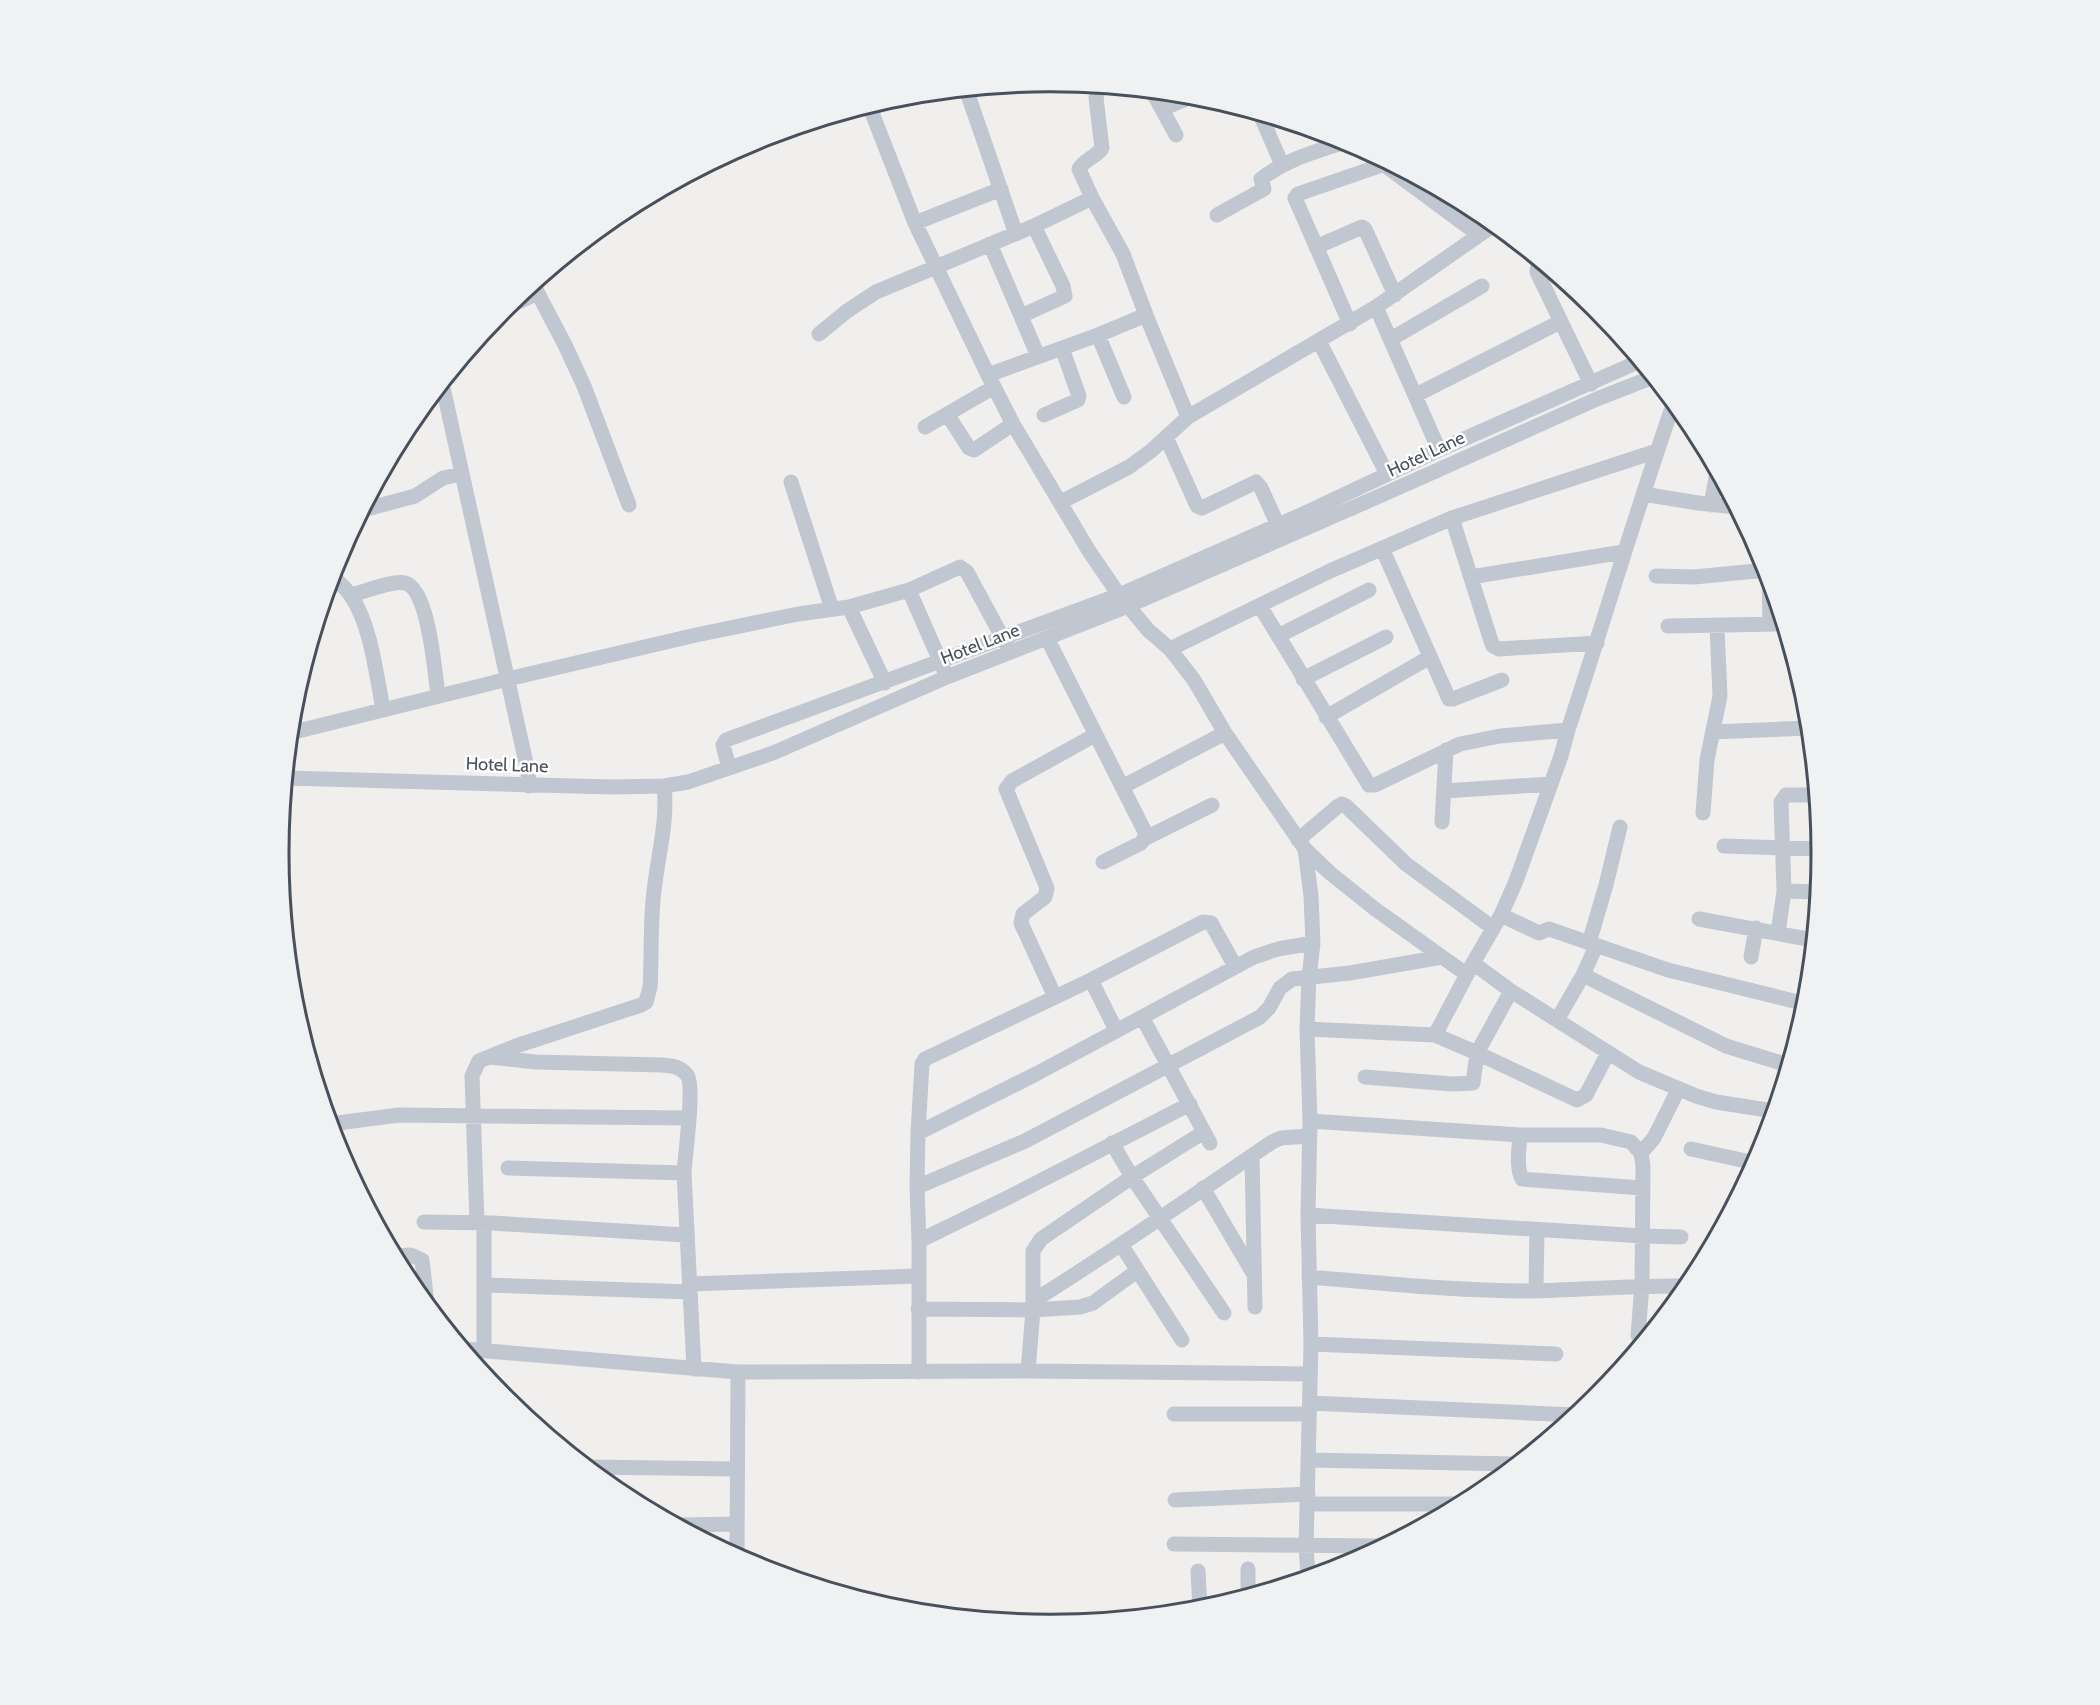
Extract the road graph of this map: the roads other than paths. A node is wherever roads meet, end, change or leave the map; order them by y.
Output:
1 (1097, 93) edge
2 (968, 96) edge
3 (1157, 99) edge
4 (1177, 103) edge
5 (1162, 109) junction
6 (872, 113) edge
7 (1264, 122) edge
8 (1176, 135) dead end
9 (1332, 146) edge
10 (1282, 165) junction
11 (1379, 166) edge
12 (1410, 182) edge
13 (1000, 189) junction
14 (1092, 198) junction
15 (1217, 214) dead end
16 (915, 223) junction
17 (1034, 226) junction
18 (1487, 230) edge
19 (1016, 234) junction
20 (1479, 235) junction
21 (990, 244) junction
22 (1316, 247) junction
23 (935, 267) junction
24 (1537, 268) edge
25 (1482, 286) dead end
26 (537, 291) edge
27 (1395, 295) junction
28 (1376, 307) junction
29 (1146, 315) junction
30 (1021, 316) junction
31 (1560, 322) junction
32 (1350, 324) junction
33 (819, 334) dead end
34 (1098, 335) junction
35 (1391, 339) junction
36 (1319, 341) junction
37 (1062, 348) junction
38 (1038, 356) junction
39 (1633, 364) edge
40 (1646, 380) edge
41 (991, 381) junction
42 (1591, 384) junction
43 (444, 392) edge
44 (1416, 395) junction
45 (1124, 397) dead end
46 (1670, 412) edge
47 (947, 414) junction
48 (1044, 415) dead end
49 (1188, 417) junction
50 (1013, 424) junction
51 (925, 427) dead end
52 (1166, 437) junction
53 (1439, 450) junction
54 (1657, 451) junction
55 (461, 474) junction
56 (1387, 474) junction
57 (791, 482) dead end
58 (1715, 483) edge
59 (1643, 494) junction
60 (1060, 502) junction
61 (630, 505) dead end
62 (1711, 505) junction
63 (1728, 506) edge
64 (372, 508) edge
65 (1452, 518) junction
66 (1280, 531) junction
67 (1382, 548) junction
68 (1623, 552) junction
69 (1757, 571) edge
70 (1656, 576) dead end
71 (1471, 577) junction
72 (339, 582) edge
73 (909, 590) junction
74 (1369, 590) dead end
75 (351, 596) junction
76 (1124, 600) junction
77 (1260, 606) junction
78 (849, 607) junction
79 (831, 609) junction
80 (1776, 624) edge
81 (1668, 626) dead end
82 (1717, 627) junction
83 (1278, 636) junction
84 (1386, 637) dead end
85 (1047, 638) junction
86 (1597, 643) junction
87 (1006, 645) junction
88 (1170, 649) junction
89 (1430, 657) junction
90 (944, 669) junction
91 (508, 679) junction
92 (1303, 679) junction
93 (1502, 680) dead end
94 (885, 683) junction
95 (438, 696) junction
96 (383, 709) junction
97 (1326, 717) junction
98 (1800, 728) edge
99 (1568, 730) junction
100 (300, 731) edge
101 (1713, 732) junction
102 (1225, 733) junction
103 (1095, 735) junction
104 (1446, 750) junction
105 (727, 760) junction
106 (294, 778) edge
107 (528, 778) junction
108 (1551, 784) junction
109 (664, 786) junction
110 (1122, 787) junction
111 (1444, 791) junction
112 (1808, 795) edge
113 (1212, 805) dead end
114 (1703, 813) dead end
115 (1442, 822) dead end
116 (1620, 827) dead end
117 (1144, 839) junction
118 (1302, 845) junction
119 (1724, 846) dead end
120 (1782, 848) junction
121 (1811, 849) edge
122 (1103, 862) dead end
123 (1784, 891) junction
124 (1809, 892) edge
125 (1501, 915) junction
126 (1699, 919) dead end
127 (1493, 928) junction
128 (1756, 928) junction
129 (1778, 933) junction
130 (1805, 938) edge
131 (1313, 943) junction
132 (1593, 945) junction
133 (1442, 957) junction
134 (1751, 957) dead end
135 (1235, 966) junction
136 (1469, 969) junction
137 (1583, 975) junction
138 (1309, 977) junction
139 (1091, 980) junction
140 (1511, 991) junction
141 (1055, 997) junction
142 (1796, 1002) edge
143 (1142, 1017) junction
144 (1557, 1020) junction
145 (1307, 1029) junction
146 (1116, 1030) junction
147 (1435, 1035) junction
148 (1477, 1053) junction
149 (1608, 1053) junction
150 (486, 1057) junction
151 (1781, 1063) edge
152 (1168, 1065) junction
153 (1365, 1077) dead end
154 (1678, 1090) junction
155 (1190, 1104) junction
156 (1766, 1110) edge
157 (473, 1116) junction
158 (688, 1118) junction
159 (339, 1123) edge
160 (1310, 1128) junction
161 (918, 1133) junction
162 (1520, 1136) junction
163 (1112, 1143) junction
164 (1691, 1149) dead end
165 (1641, 1152) junction
166 (1252, 1155) junction
167 (1745, 1161) edge
168 (508, 1168) dead end
169 (684, 1173) junction
170 (1132, 1177) junction
171 (917, 1187) junction
172 (1203, 1188) junction
173 (1642, 1188) junction
174 (1308, 1215) junction
175 (1159, 1217) junction
176 (424, 1222) dead end
177 (481, 1223) junction
178 (1537, 1230) junction
179 (686, 1235) junction
180 (1643, 1236) junction
181 (1681, 1237) dead end
182 (919, 1241) junction
183 (1122, 1246) junction
184 (405, 1255) edge
185 (1137, 1271) junction
186 (1254, 1275) junction
187 (918, 1276) junction
188 (1309, 1278) junction
189 (485, 1284) junction
190 (1642, 1285) junction
191 (425, 1286) edge
192 (1675, 1286) edge
193 (689, 1288) junction
194 (1536, 1290) junction
195 (1033, 1305) junction
196 (1255, 1307) dead end
197 (918, 1309) junction
198 (1224, 1312) dead end
199 (1638, 1335) edge
200 (1182, 1340) dead end
201 (1311, 1344) junction
202 (475, 1350) edge
203 (484, 1351) junction
204 (1556, 1354) dead end
205 (694, 1369) junction
206 (1028, 1371) junction
207 (738, 1372) junction
208 (919, 1372) junction
209 (1310, 1374) junction
210 (1310, 1408) junction
211 (1174, 1414) dead end
212 (1560, 1418) edge
213 (1308, 1460) junction
214 (1502, 1464) edge
215 (602, 1467) edge
216 (737, 1469) junction
217 (1308, 1499) junction
218 (1175, 1500) dead end
219 (1444, 1503) edge
220 (737, 1524) junction
221 (693, 1525) edge
222 (1174, 1544) dead end
223 (737, 1546) edge
224 (1306, 1546) junction
225 (1363, 1546) edge
226 (1307, 1568) edge
227 (1248, 1569) dead end
228 (1198, 1571) dead end
229 (1248, 1588) edge
230 (1199, 1599) edge

1 - 14 street
2 - 13 street
3 - 5 street
4 - 5 street
5 - 8 street
6 - 16 street
7 - 10 street
9 - 10 street
10 - 15 street
11 - 22 street
12 - 20 street
13 - 16 street
13 - 19 street
14 - 17 street
14 - 29 street
16 - 23 street
17 - 19 street
17 - 30 street
18 - 20 street
19 - 21 street
20 - 27 street
21 - 23 street
21 - 30 street
22 - 27 street
22 - 32 street
23 - 33 street
23 - 41 street
24 - 31 street
25 - 35 street
26 - 61 street
27 - 28 street
28 - 32 street
28 - 35 street
29 - 34 street
29 - 49 street
30 - 38 street
31 - 42 street
31 - 44 street
32 - 36 street
34 - 37 street
34 - 45 street
35 - 44 street
36 - 49 street
36 - 56 street
37 - 38 street
37 - 48 street
38 - 41 street
39 - 42 street
40 - 66 street, Hotel Lane
41 - 47 street
41 - 50 street
42 - 53 street
43 - 55 street
44 - 53 street
46 - 54 street
47 - 50 street
47 - 51 street
49 - 52 street
50 - 60 street
52 - 60 street
52 - 66 street
53 - 56 street
54 - 59 street
54 - 65 street
55 - 64 street
55 - 91 street
56 - 66 street
57 - 79 street
58 - 62 street
59 - 62 street
59 - 68 street
60 - 76 street
62 - 63 street
65 - 67 street
65 - 71 street
66 - 76 street, Hotel Lane
67 - 77 street
67 - 89 street
68 - 71 street
68 - 86 street
69 - 70 street
71 - 86 street
72 - 75 street
73 - 78 street
73 - 87 street
73 - 90 street
74 - 83 street
75 - 95 street
75 - 96 street
76 - 85 street, Hotel Lane
76 - 87 street
76 - 88 street
77 - 83 street
77 - 88 street
78 - 79 street
78 - 94 street
79 - 91 street
80 - 82 street
81 - 82 street
82 - 101 street
83 - 92 street
84 - 92 street
85 - 87 street, Hotel Lane
85 - 103 street
86 - 99 street
87 - 90 street, Hotel Lane
88 - 102 street
89 - 93 street
89 - 97 street
90 - 94 street
90 - 105 street, Hotel Lane
91 - 95 street
91 - 107 street
92 - 97 street
94 - 105 street
95 - 96 street
96 - 100 street
97 - 104 street
98 - 101 street
99 - 104 street
99 - 108 street
101 - 114 street
102 - 110 street
102 - 118 street
103 - 110 street
103 - 141 street
104 - 111 street
105 - 109 street, Hotel Lane
106 - 107 street, Hotel Lane
107 - 109 street, Hotel Lane
108 - 111 street
108 - 125 street
109 - 150 street
110 - 117 street
111 - 115 street
112 - 120 street
113 - 117 street
116 - 132 street
117 - 122 street
118 - 127 street
118 - 131 street
118 - 133 street
119 - 120 street
120 - 121 street
120 - 123 street
123 - 124 street
123 - 129 street
125 - 127 street
125 - 132 street
126 - 128 street
127 - 136 street
128 - 129 street
128 - 134 street
129 - 130 street
131 - 135 street
131 - 138 street
132 - 137 street
132 - 142 street
133 - 136 street
133 - 138 street
135 - 139 street
135 - 143 street
136 - 140 street
136 - 147 street
137 - 144 street
137 - 151 street
138 - 145 street
138 - 152 street
139 - 141 street
139 - 146 street
140 - 144 street
140 - 148 street
141 - 161 street
143 - 146 street
143 - 152 street
144 - 149 street
145 - 147 street
145 - 160 street
146 - 161 street
147 - 148 street
148 - 149 street
148 - 153 street
149 - 154 street
150 - 157 street
150 - 158 street
152 - 155 street
152 - 171 street
154 - 156 street
154 - 165 street
155 - 163 street
155 - 170 street
157 - 158 street
157 - 159 street
157 - 177 street
158 - 169 street
160 - 162 street
160 - 166 street
160 - 174 street
161 - 171 street
162 - 165 street
162 - 173 street
163 - 170 street
163 - 182 street
164 - 167 street
165 - 173 street
166 - 172 street
166 - 186 street
168 - 169 street
169 - 179 street
170 - 175 street
170 - 195 street
171 - 182 street
172 - 175 street
172 - 186 street
173 - 180 street
174 - 178 street
174 - 188 street
175 - 183 street
175 - 198 street
176 - 177 street
177 - 179 street
177 - 189 street
178 - 180 street
178 - 194 street
179 - 193 street
180 - 181 street
180 - 190 street
182 - 187 street
183 - 185 street
183 - 195 street
184 - 191 street
185 - 195 street
185 - 200 street
186 - 196 street
187 - 193 street
187 - 197 street
188 - 194 street
188 - 201 street
189 - 193 street
189 - 203 street
190 - 192 street
190 - 194 street
190 - 199 street
193 - 205 street
195 - 197 street
195 - 206 street
197 - 208 street
201 - 204 street
201 - 209 street
202 - 203 street
203 - 205 street
205 - 207 street
206 - 208 street
206 - 209 street
207 - 208 street
207 - 216 street
209 - 210 street
210 - 211 street
210 - 212 street
210 - 213 street
213 - 214 street
213 - 217 street
215 - 216 street
216 - 220 street
217 - 218 street
217 - 219 street
217 - 224 street
220 - 221 street
220 - 223 street
222 - 224 street
224 - 225 street
224 - 226 street
227 - 229 street
228 - 230 street

